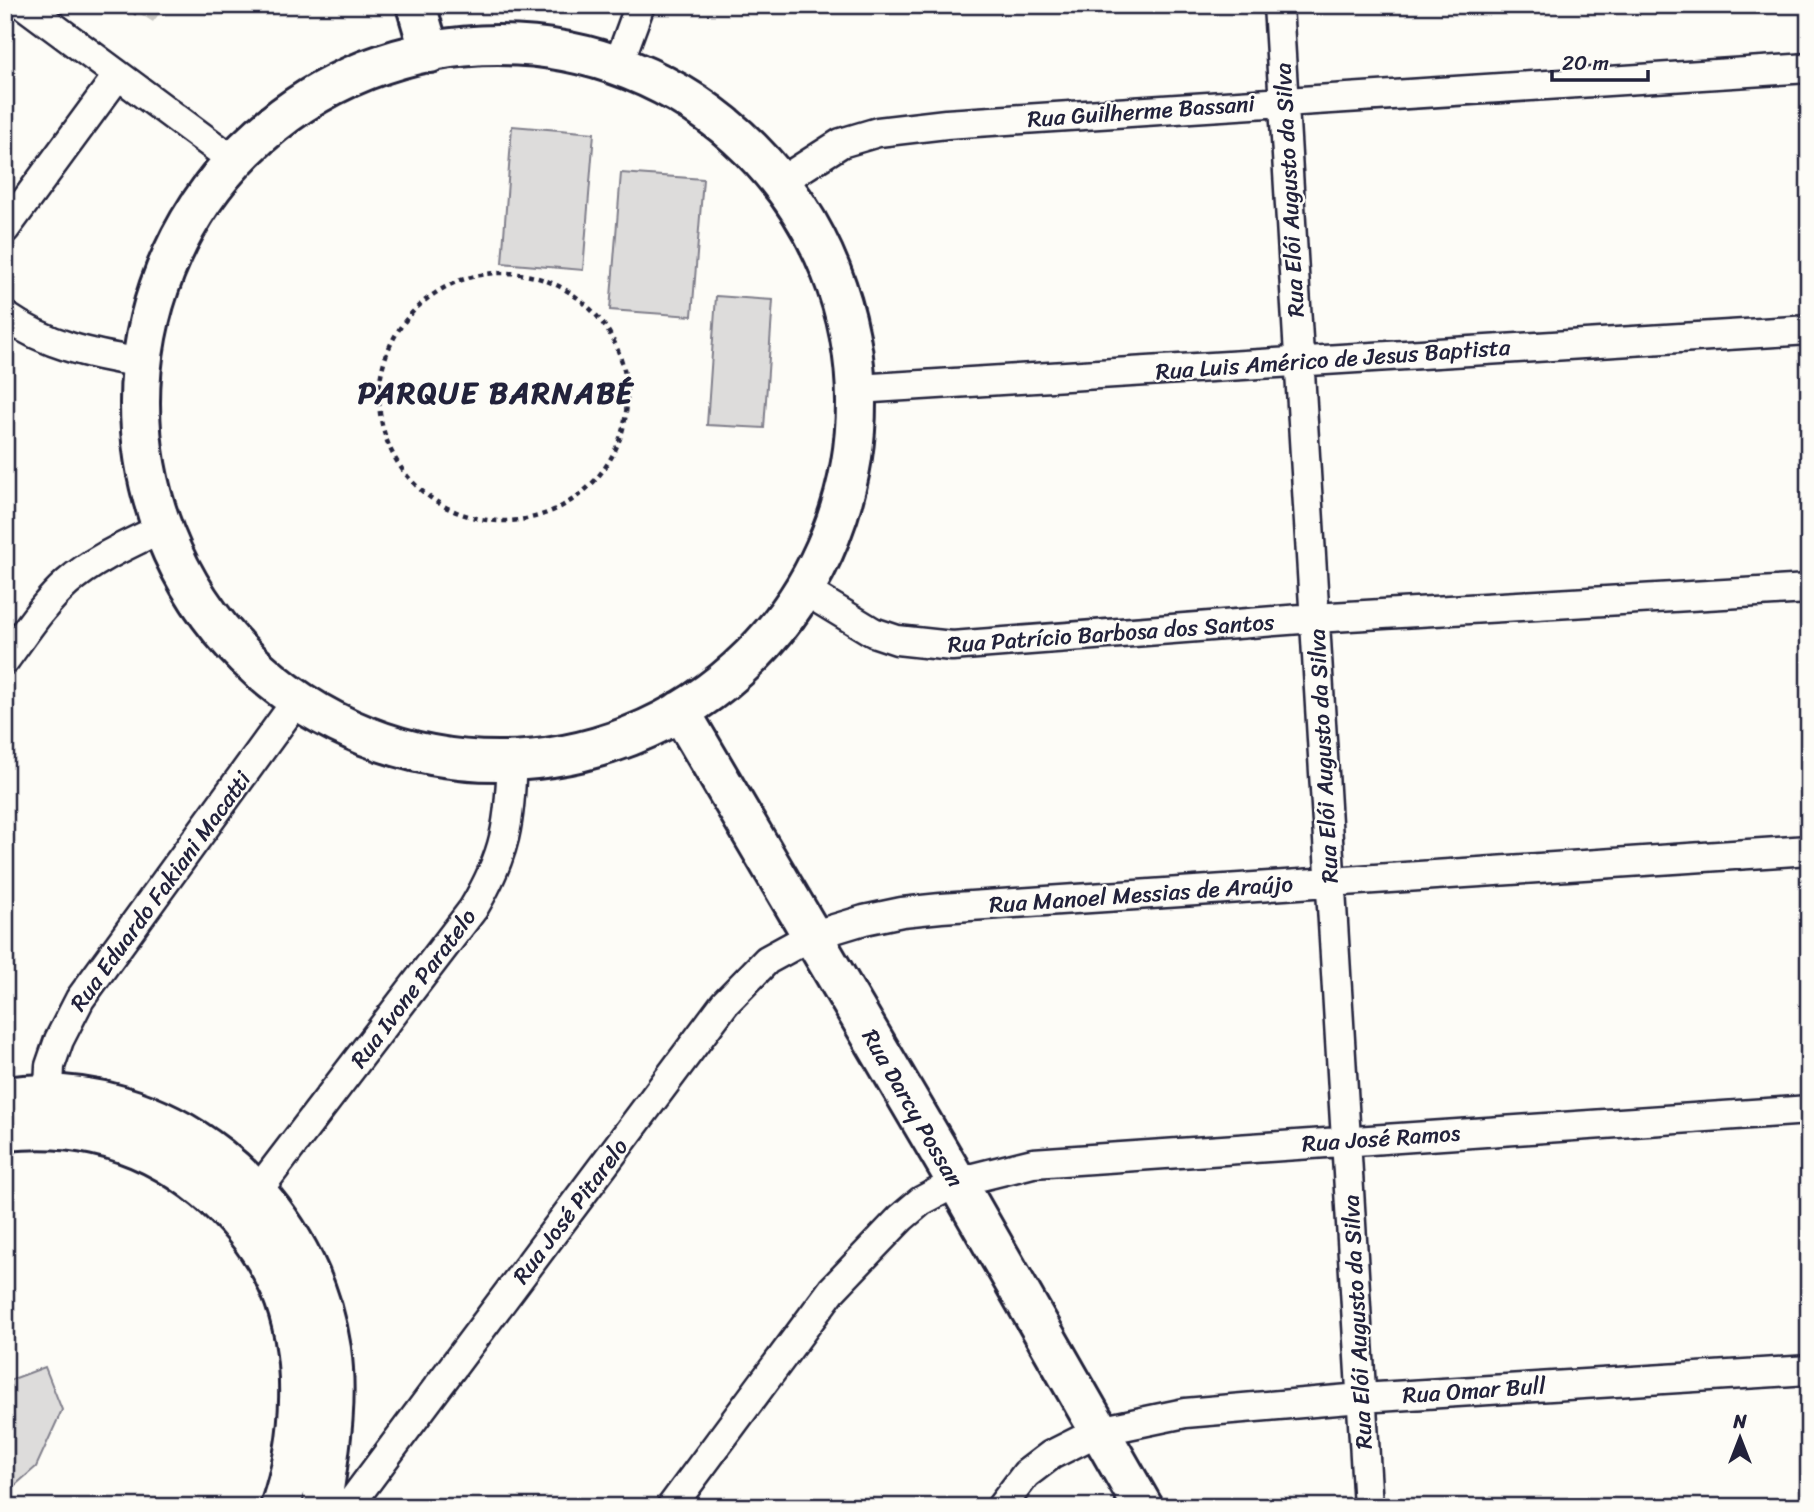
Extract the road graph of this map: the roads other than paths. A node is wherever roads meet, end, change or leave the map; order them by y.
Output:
1 (24, 5) edge
2 (416, 5) edge
3 (640, 5) edge
4 (1278, 5) edge
5 (430, 52) junction
6 (618, 65) junction
7 (1809, 68) edge
8 (118, 75) junction
9 (1283, 102) junction
10 (234, 161) junction
11 (780, 182) junction
12 (5, 229) edge
13 (5, 316) edge
14 (1809, 330) edge
15 (1299, 362) junction
16 (141, 363) junction
17 (857, 389) junction
18 (162, 528) junction
19 (1809, 589) edge
20 (804, 590) junction
21 (1314, 618) junction
22 (5, 660) edge
23 (298, 699) junction
24 (680, 711) junction
25 (512, 760) junction
26 (1809, 850) edge
27 (1330, 881) junction
28 (811, 936) junction
29 (5, 1097) edge
30 (1809, 1110) edge
31 (48, 1112) junction
32 (5, 1131) edge
33 (1346, 1140) junction
34 (957, 1182) junction
35 (246, 1205) junction
36 (1809, 1370) edge
37 (1361, 1398) junction
38 (1099, 1431) junction
39 (280, 1507) edge
40 (324, 1507) edge
41 (348, 1507) edge
42 (671, 1507) edge
43 (1001, 1507) edge
44 (1143, 1507) edge
45 (1368, 1507) edge

1 - 8 street
2 - 5 street
3 - 6 street
4 - 9 street, Rua Elói Augusto da Silva
5 - 6 street
5 - 10 street
6 - 11 street
7 - 9 street, Rua Guilherme Bassani
8 - 10 street
8 - 12 street
9 - 11 street, Rua Guilherme Bassani
9 - 15 street, Rua Elói Augusto da Silva
10 - 16 street
11 - 17 street
13 - 16 street
14 - 15 street, Rua Luis Américo de Jesus Baptista
15 - 17 street, Rua Luis Américo de Jesus Baptista
15 - 21 street, Rua Elói Augusto da Silva
16 - 18 street
17 - 20 street
18 - 22 street
18 - 23 street
19 - 21 street, Rua Patrício Barbosa dos Santos
20 - 21 street, Rua Patrício Barbosa dos Santos
20 - 24 street
21 - 27 street, Rua Elói Augusto da Silva
23 - 25 street
23 - 31 street, Rua Eduardo Fakiani Macatti
24 - 25 street
24 - 28 street, Rua Darcy Possan
25 - 35 street, Rua Ivone Paratelo
26 - 27 street, Rua Manoel Messias de Araújo
27 - 28 street, Rua Manoel Messias de Araújo
27 - 33 street, Rua Elói Augusto da Silva
28 - 34 street, Rua Darcy Possan
28 - 41 street, Rua José Pitarelo
29 - 31 street
30 - 33 street, Rua José Ramos
31 - 32 street
31 - 35 street
33 - 34 street, Rua José Ramos
33 - 37 street, Rua Elói Augusto da Silva
34 - 38 street, Rua Darcy Possan
34 - 42 street, Rua José Ramos
35 - 39 street
35 - 40 street
36 - 37 street, Rua Omar Bull
37 - 38 street, Rua Omar Bull
37 - 45 street, Rua Elói Augusto da Silva
38 - 43 street, Rua Omar Bull
38 - 44 street, Rua Darcy Possan

